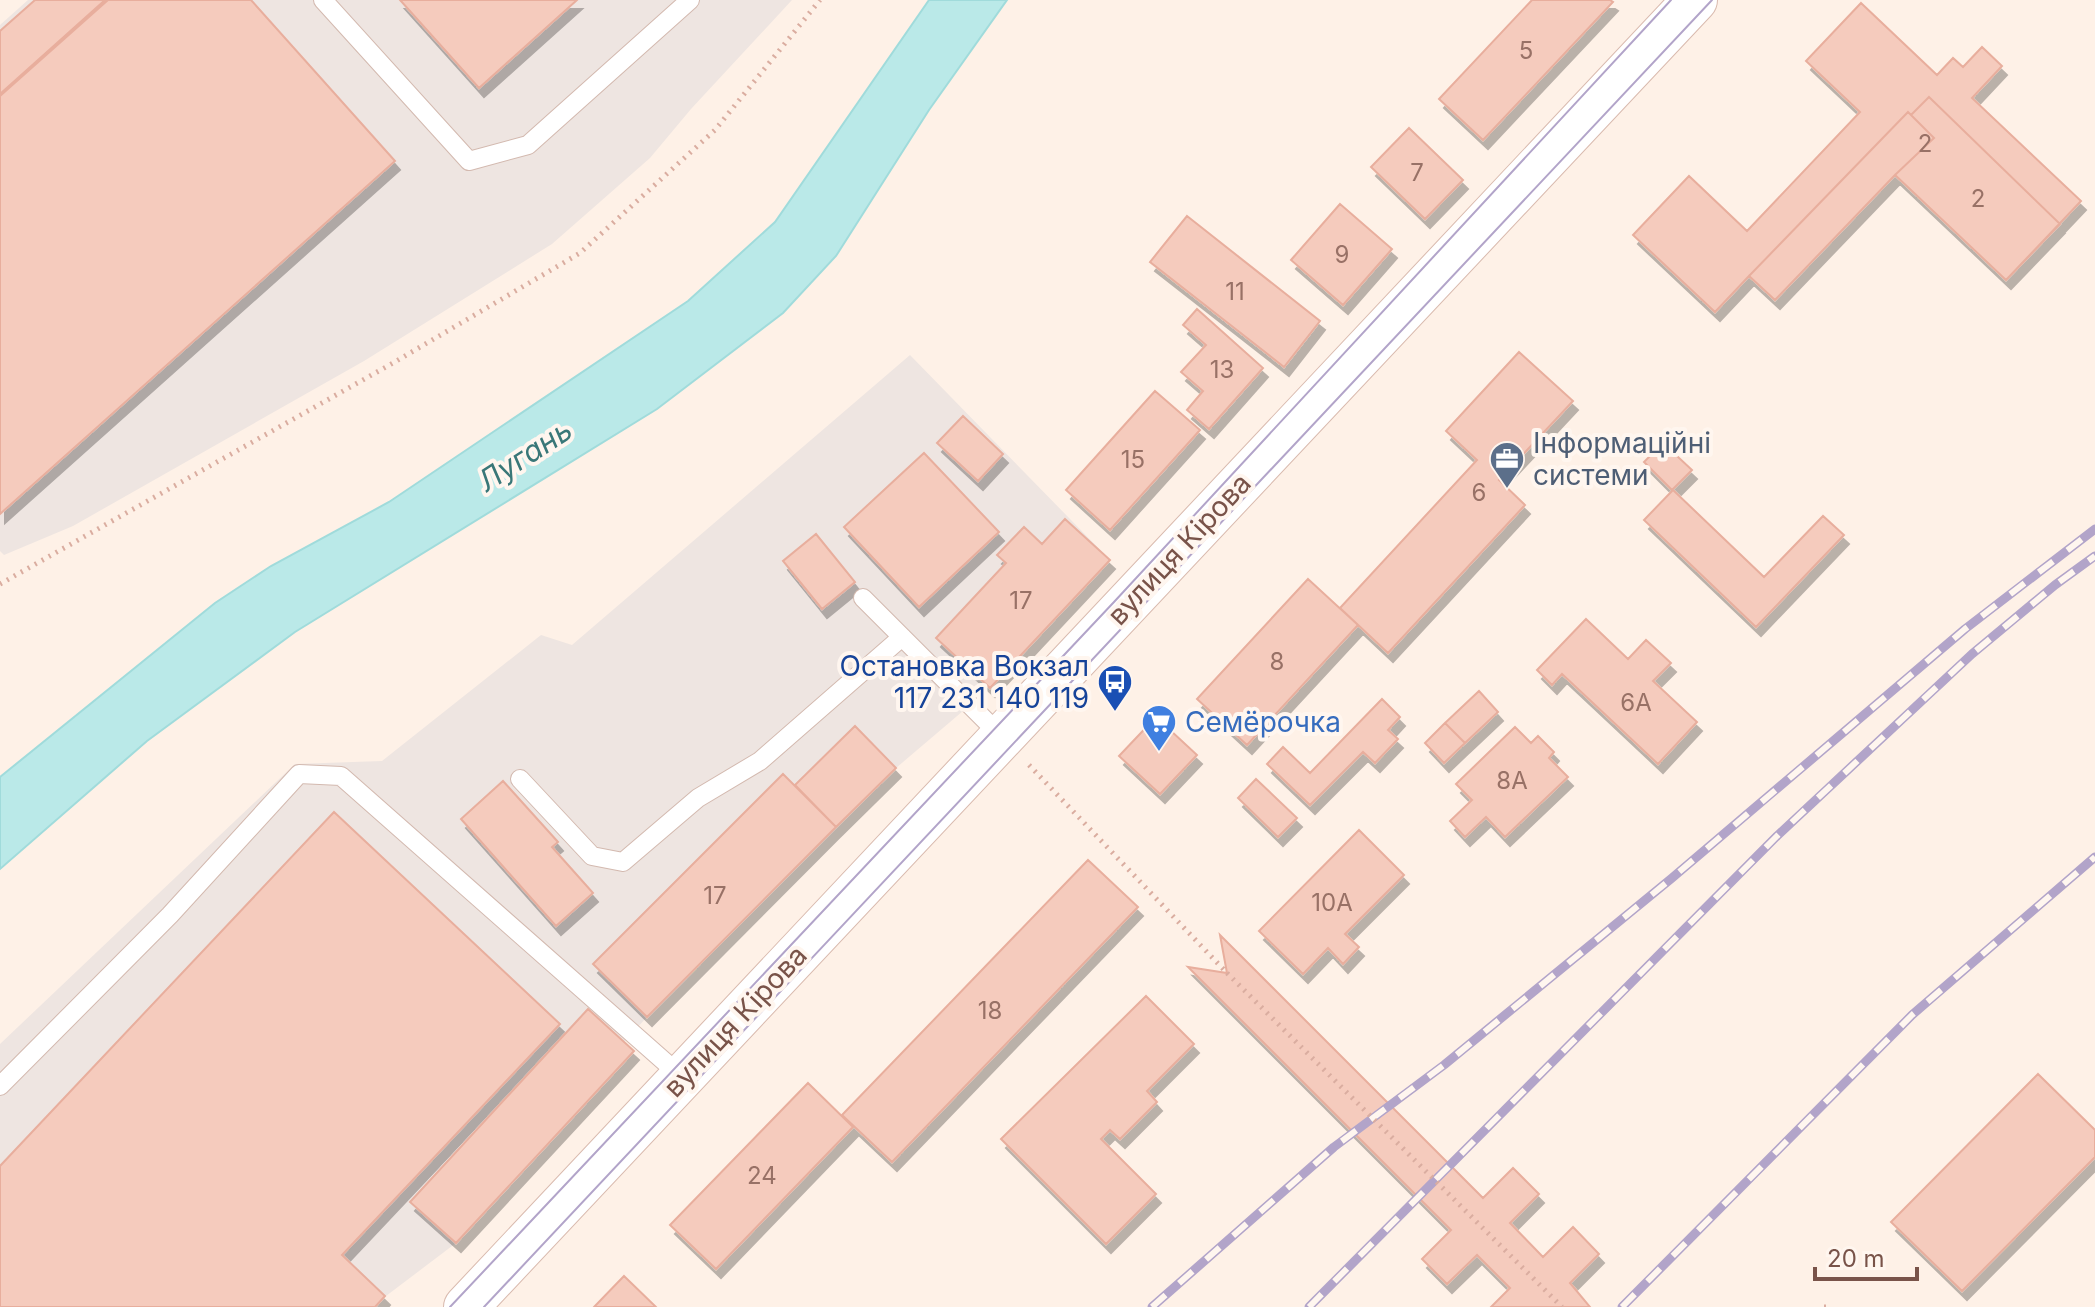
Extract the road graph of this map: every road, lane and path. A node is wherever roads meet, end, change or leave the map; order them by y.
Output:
1 (323, 0) edge
2 (690, 0) edge
3 (820, 0) edge
4 (1695, 0) edge
5 (0, 584) edge
6 (863, 598) dead end
7 (902, 637) junction
8 (1002, 737) junction
9 (520, 779) dead end
10 (682, 1078) junction
11 (0, 1086) edge
12 (466, 1307) edge
13 (1562, 1307) edge

1 - 2 lane
3 - 5 path
4 - 8 street, вулиця Кірова
6 - 7 lane
7 - 8 lane
7 - 9 lane
8 - 10 street, вулиця Кірова
8 - 13 path, bridge
10 - 11 lane
10 - 12 street, вулиця Кірова

